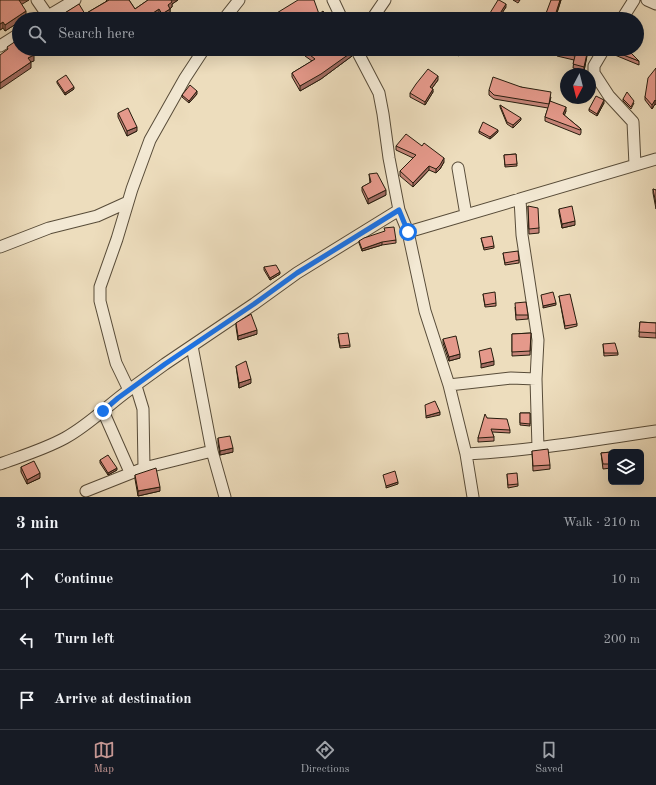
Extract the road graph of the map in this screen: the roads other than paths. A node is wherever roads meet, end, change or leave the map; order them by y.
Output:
1 (37, 0) edge
2 (75, 0) edge
3 (239, 0) edge
4 (333, 0) edge
5 (385, 0) edge
6 (634, 0) edge
7 (647, 0) edge
8 (656, 4) edge
9 (43, 12) edge
10 (56, 12) edge
11 (230, 12) edge
12 (339, 12) edge
13 (377, 12) edge
14 (626, 12) edge
15 (12, 38) edge
16 (0, 46) edge
17 (199, 56) edge
18 (360, 56) edge
19 (600, 56) edge
20 (656, 159) edge
21 (635, 165) junction
22 (458, 168) dead end
23 (520, 199) junction
24 (128, 202) junction
25 (399, 210) junction
26 (466, 214) junction
27 (408, 232) junction
28 (0, 247) edge
29 (192, 346) junction
30 (536, 379) junction
31 (449, 385) junction
32 (133, 388) junction
33 (103, 411) junction
34 (656, 431) edge
35 (538, 448) junction
36 (212, 451) junction
37 (466, 454) junction
38 (0, 464) edge
39 (144, 468) junction
40 (130, 472) junction
41 (86, 491) dead end
42 (225, 497) edge
43 (473, 497) edge

1 - 9 street
2 - 10 street
3 - 11 street
4 - 12 street
5 - 13 street
6 - 14 street
7 - 8 street
15 - 16 street
17 - 24 street
18 - 25 street
19 - 21 street
20 - 21 street
21 - 23 street
22 - 26 street
23 - 26 street
23 - 30 street
24 - 28 street
24 - 32 street
25 - 27 street
25 - 29 street
26 - 27 street
27 - 31 street
29 - 32 street
29 - 36 street
30 - 31 street
30 - 35 street
31 - 37 street
32 - 33 street
32 - 39 street
33 - 38 street
33 - 40 street
34 - 35 street
35 - 37 street
36 - 39 street
36 - 42 street
37 - 43 street
39 - 40 street
40 - 41 street

